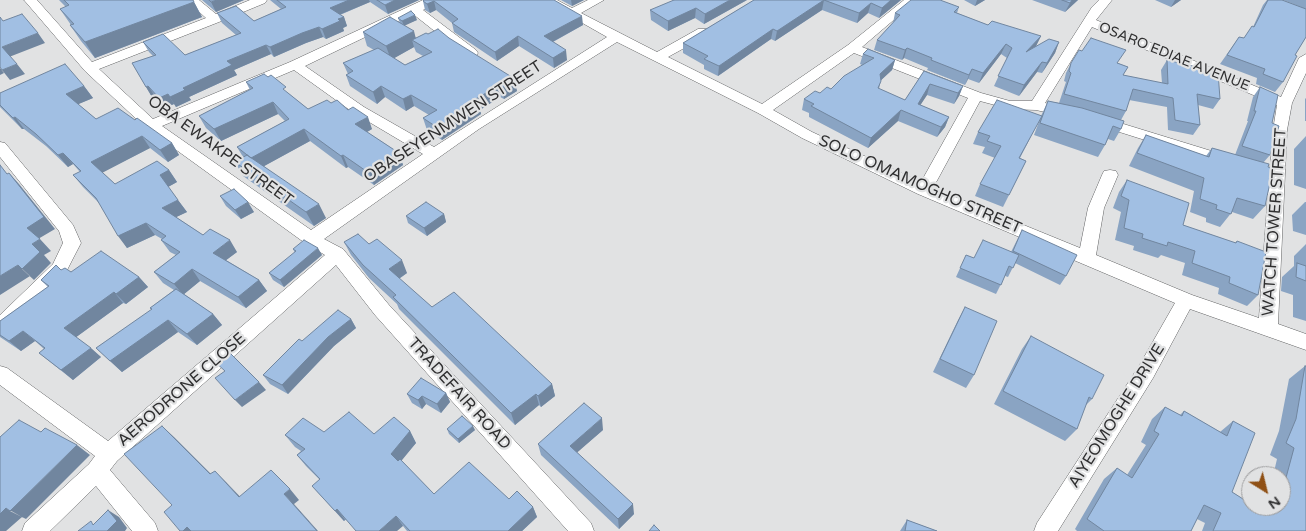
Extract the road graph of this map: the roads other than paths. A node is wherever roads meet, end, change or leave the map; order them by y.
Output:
1 (30, 0) edge
2 (192, 0) edge
3 (261, 0) edge
4 (433, 0) edge
5 (548, 0) edge
6 (598, 0) edge
7 (911, 0) edge
8 (1106, 0) edge
9 (414, 9) junction
10 (571, 13) junction
11 (215, 19) junction
12 (1090, 22) junction
13 (718, 24) edge
14 (616, 37) junction
15 (853, 48) junction
16 (659, 57) junction
17 (1306, 58) edge
18 (481, 60) edge
19 (294, 65) junction
20 (90, 68) junction
21 (517, 83) edge
22 (531, 92) junction
23 (976, 96) junction
24 (1285, 103) junction
25 (1036, 106) junction
26 (763, 110) junction
27 (151, 125) junction
28 (0, 147) edge
29 (435, 154) junction
30 (1110, 174) dead end
31 (1276, 176) junction
32 (924, 190) junction
33 (310, 239) junction
34 (337, 254) junction
35 (1087, 257) junction
36 (1186, 300) junction
37 (0, 325) edge
38 (1268, 330) junction
39 (1306, 342) edge
40 (0, 374) edge
41 (103, 462) junction
42 (33, 531) edge
43 (147, 531) edge
44 (584, 531) edge
45 (1045, 531) edge

1 - 20 street, OBA EWAKPE STREET
2 - 11 street
3 - 11 street
4 - 9 street
5 - 10 street, SOLO OMAMOGHO STREET
6 - 10 street
7 - 15 street
8 - 12 street
9 - 18 street
9 - 19 street
10 - 14 street, SOLO OMAMOGHO STREET
11 - 20 street
12 - 24 street, OSARO EDIAE AVENUE
12 - 25 street
13 - 16 street
14 - 16 street, SOLO OMAMOGHO STREET
14 - 22 street, OBASEYENMWEN STREET
15 - 23 street
15 - 26 street
16 - 26 street, SOLO OMAMOGHO STREET
17 - 24 street, WATCH TOWER STREET
19 - 27 street
19 - 29 street
20 - 27 street, OBA EWAKPE STREET
21 - 22 street
22 - 29 street, OBASEYENMWEN STREET
23 - 25 street
23 - 32 street
24 - 31 street, WATCH TOWER STREET
25 - 31 street
26 - 32 street, SOLO OMAMOGHO STREET
27 - 33 street, OBA EWAKPE STREET
28 - 37 street
29 - 33 street, OBASEYENMWEN STREET
30 - 35 street
31 - 38 street, WATCH TOWER STREET
32 - 35 street, SOLO OMAMOGHO STREET
33 - 34 street, OBA EWAKPE STREET
34 - 41 street, AERODRONE CLOSE
34 - 44 street, TRADEFAIR ROAD
35 - 36 street, SOLO OMAMOGHO STREET
36 - 38 street, SOLO OMAMOGHO STREET
36 - 45 street, AIYEOMOGHE DRIVE
38 - 39 street, SOLO OMAMOGHO STREET
40 - 41 street
41 - 42 street, AERODRONE CLOSE
41 - 43 street

